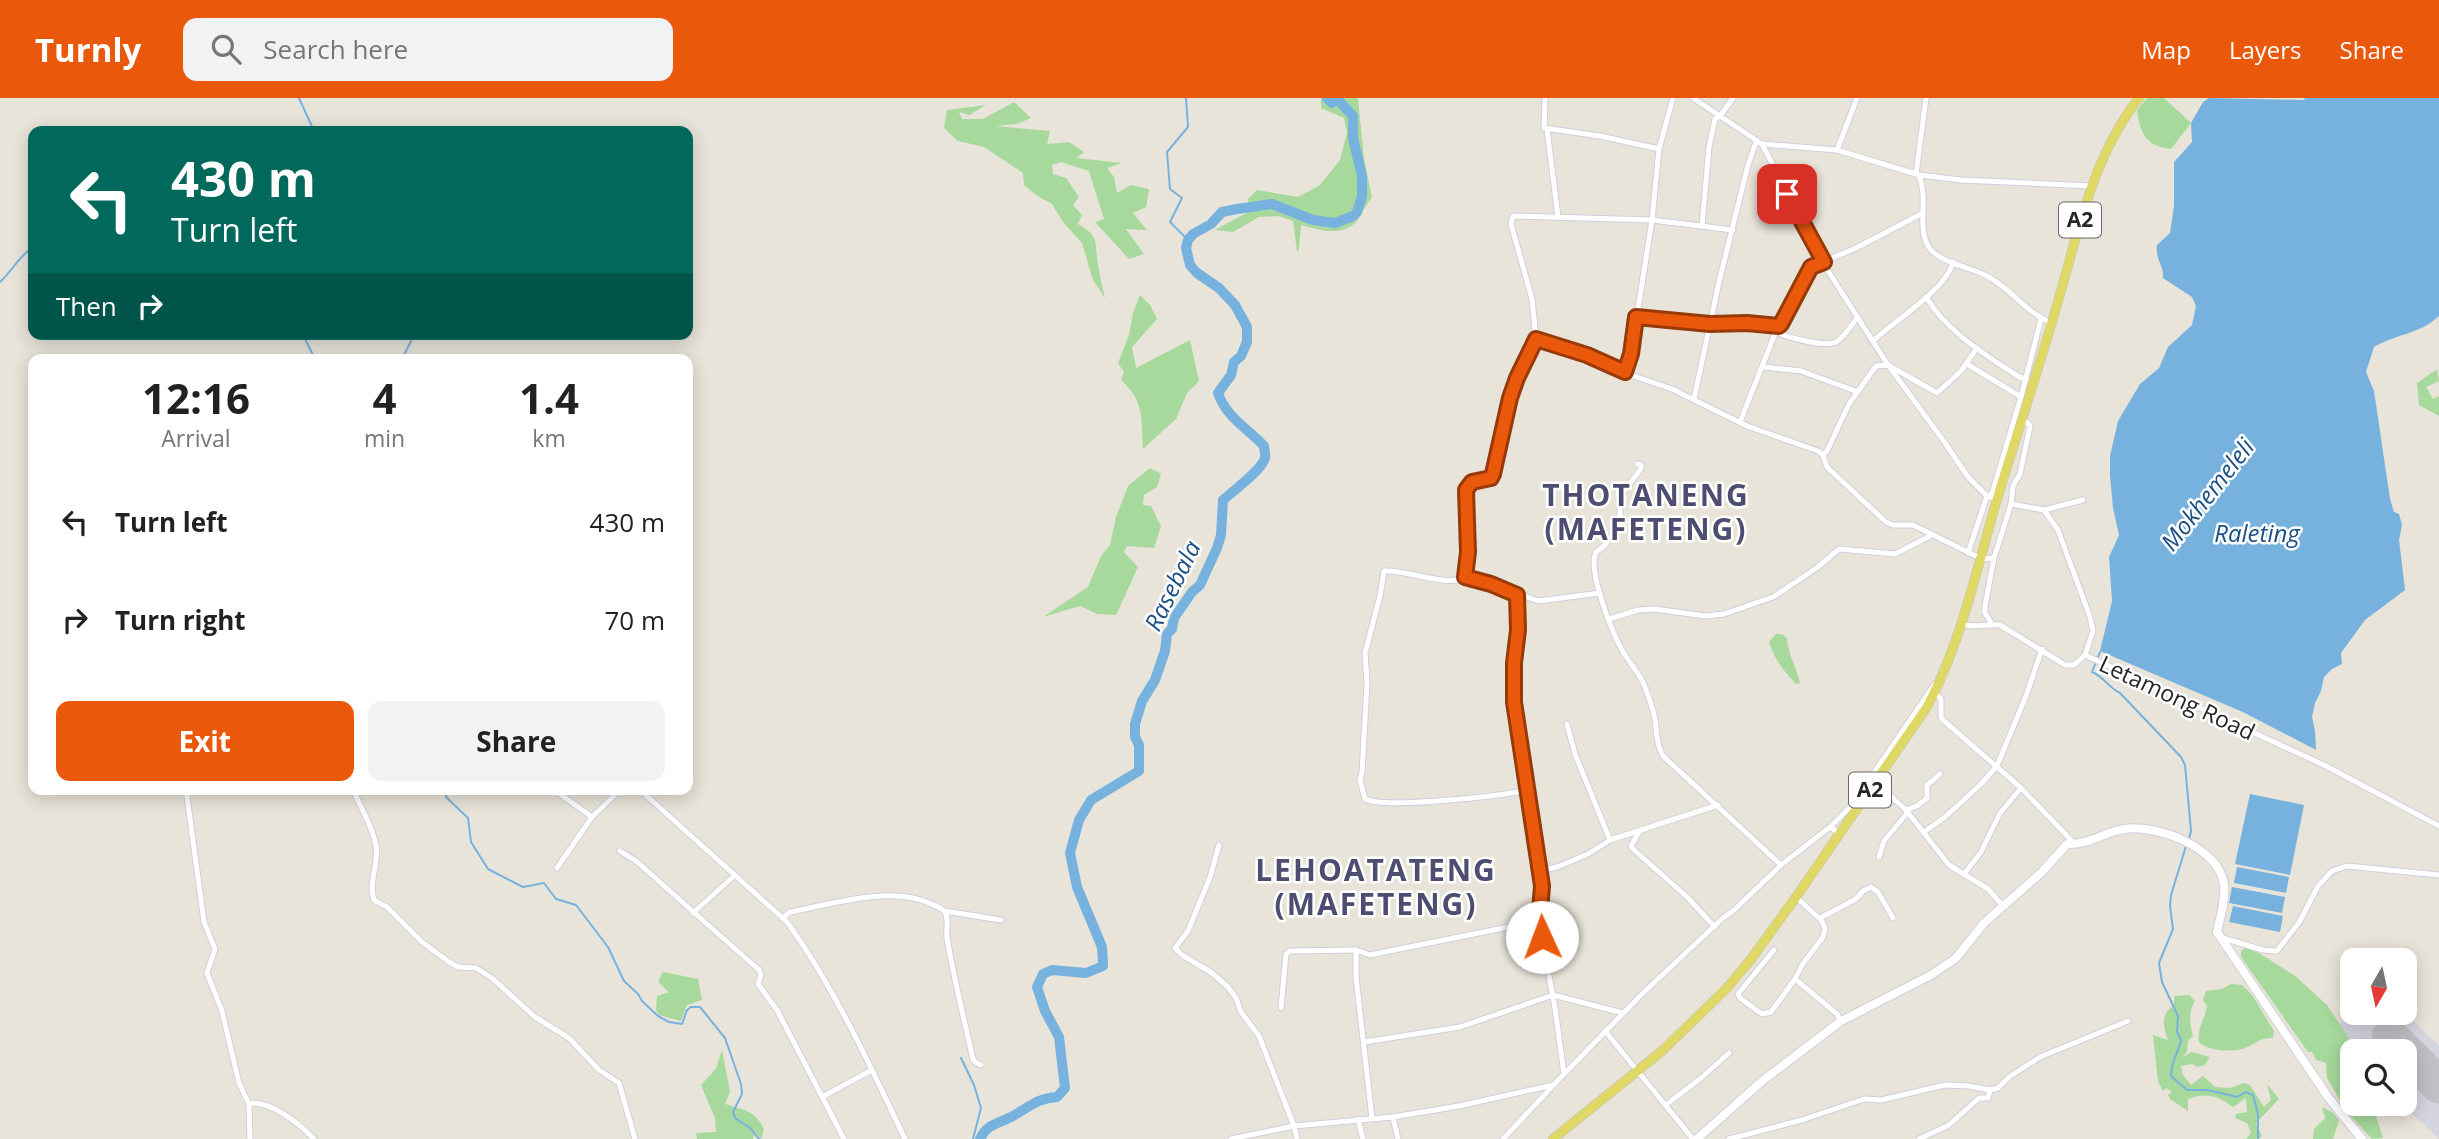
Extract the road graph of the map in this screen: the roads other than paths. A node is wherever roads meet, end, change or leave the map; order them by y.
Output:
1 (1545, 98) edge
2 (1674, 98) edge
3 (1693, 98) edge
4 (1733, 98) edge
5 (1857, 98) edge
6 (1926, 98) edge
7 (2139, 98) edge
8 (1720, 116) junction
9 (1547, 129) junction
10 (1759, 143) junction
11 (1659, 149) junction
12 (1837, 150) junction
13 (1918, 174) junction
14 (2091, 186) junction
15 (1923, 213) junction
16 (1558, 217) junction
17 (1652, 220) junction
18 (1702, 226) junction
19 (1732, 230) junction
20 (1824, 262) junction
21 (1953, 262) junction
22 (1926, 297) junction
23 (1636, 317) junction
24 (1858, 317) junction
25 (2041, 319) junction
26 (2052, 323) junction
27 (1710, 324) junction
28 (1777, 329) junction
29 (1536, 339) junction
30 (1873, 341) junction
31 (1977, 348) junction
32 (1967, 363) junction
33 (1888, 365) junction
34 (1763, 367) junction
35 (1625, 372) junction
36 (2026, 379) junction
37 (1858, 392) junction
38 (2021, 397) junction
39 (1694, 400) junction
40 (2021, 421) junction
41 (1740, 422) junction
42 (1823, 455) junction
43 (1637, 464) dead end
44 (1992, 497) junction
45 (2083, 500) dead end
46 (2011, 504) junction
47 (2044, 510) junction
48 (1930, 536) junction
49 (1968, 552) junction
50 (1994, 558) junction
51 (1982, 559) junction
52 (1465, 577) junction
53 (1601, 593) junction
54 (1517, 595) junction
55 (1609, 619) junction
56 (1960, 624) junction
57 (1992, 624) junction
58 (2042, 649) junction
59 (2085, 655) junction
60 (1941, 680) junction
61 (1935, 693) junction
62 (1567, 724) dead end
63 (1997, 766) junction
64 (1940, 774) dead end
65 (1875, 782) junction
66 (2021, 788) junction
67 (1527, 790) junction
68 (187, 795) edge
69 (356, 795) edge
70 (561, 795) edge
71 (615, 795) edge
72 (646, 795) edge
73 (1718, 805) junction
74 (1907, 811) junction
75 (592, 817) junction
76 (2439, 826) edge
77 (1830, 827) junction
78 (1640, 831) junction
79 (1924, 832) junction
80 (1840, 834) junction
81 (1610, 840) junction
82 (2074, 844) junction
83 (1219, 845) dead end
84 (620, 851) dead end
85 (1879, 856) dead end
86 (1781, 865) junction
87 (557, 868) dead end
88 (1539, 871) junction
89 (1964, 874) junction
90 (735, 875) junction
91 (2439, 875) edge
92 (1796, 897) junction
93 (2003, 906) junction
94 (944, 911) junction
95 (693, 913) junction
96 (783, 918) junction
97 (1820, 918) junction
98 (1893, 918) dead end
99 (1001, 920) dead end
100 (1539, 923) junction
101 (1715, 927) junction
102 (2231, 946) junction
103 (1356, 950) junction
104 (1774, 950) dead end
105 (1795, 979) junction
106 (1553, 995) junction
107 (1282, 1009) dead end
108 (1623, 1013) junction
109 (1842, 1021) junction
110 (2128, 1021) dead end
111 (1605, 1031) junction
112 (1364, 1042) junction
113 (1729, 1053) dead end
114 (981, 1065) dead end
115 (872, 1070) junction
116 (1637, 1070) junction
117 (1564, 1074) junction
118 (1553, 1085) junction
119 (1990, 1090) junction
120 (822, 1097) junction
121 (249, 1104) junction
122 (1667, 1104) junction
123 (1393, 1117) junction
124 (1372, 1118) junction
125 (1358, 1119) junction
126 (1294, 1126) junction
127 (250, 1139) edge
128 (314, 1139) edge
129 (635, 1139) edge
130 (844, 1139) edge
131 (905, 1139) edge
132 (1231, 1139) edge
133 (1297, 1139) edge
134 (1363, 1139) edge
135 (1398, 1139) edge
136 (1503, 1139) edge
137 (1553, 1139) edge
138 (1695, 1139) edge
139 (1729, 1139) edge
140 (1919, 1139) edge
141 (2362, 1139) edge

1 - 9 street
2 - 11 street
3 - 8 street
4 - 8 street
5 - 12 street
6 - 13 street
7 - 14 main road, A2
8 - 10 street
8 - 18 street
9 - 11 street
9 - 16 street
10 - 12 street
10 - 19 street
10 - 20 street
11 - 17 street
12 - 13 street
13 - 14 street
13 - 15 street
14 - 26 main road, A2
15 - 20 street
15 - 21 street
16 - 17 street
16 - 29 street
17 - 18 street
17 - 23 street
18 - 19 street
19 - 27 street
20 - 24 street
20 - 28 street
21 - 22 street
21 - 25 street
22 - 30 street
22 - 31 street
23 - 27 street
23 - 35 street
24 - 28 street
24 - 30 street
25 - 26 street
25 - 36 street
26 - 40 main road, A2
27 - 28 street
27 - 39 street
28 - 34 street
29 - 35 street
29 - 52 street
30 - 33 street
31 - 32 street
31 - 36 street
32 - 33 street
32 - 38 street
33 - 37 street
33 - 44 street
34 - 37 street
34 - 41 street
35 - 39 street
36 - 38 street
37 - 42 street
38 - 44 street
39 - 41 street
40 - 44 main road, A2
40 - 46 street
41 - 42 street
42 - 48 street
43 - 53 street
44 - 49 street
44 - 51 main road, A2
45 - 47 street
46 - 47 street
46 - 50 street
47 - 59 street, Letamong Road
48 - 49 street
48 - 55 street
49 - 51 street
50 - 51 street
50 - 57 street
51 - 56 main road, A2
52 - 54 street
52 - 67 street
53 - 54 street
53 - 55 street
54 - 67 street
55 - 73 street
56 - 57 street
56 - 60 main road, A2
57 - 58 street
58 - 59 street
58 - 63 street
59 - 76 street, Letamong Road
60 - 61 main road, A2
60 - 77 street
61 - 63 street
61 - 65 main road, A2
62 - 81 street
63 - 66 street
63 - 79 street
64 - 74 street
65 - 74 street
65 - 80 main road, A2
66 - 82 street
66 - 89 street
67 - 88 street
68 - 121 street
69 - 129 street
70 - 75 street
71 - 75 street
72 - 90 street
73 - 78 street
73 - 86 street
74 - 79 street
74 - 85 street
75 - 87 street
77 - 80 street
77 - 86 street
78 - 81 street
78 - 101 street
79 - 89 street
80 - 92 main road, A2
81 - 88 street
82 - 93 street
82 - 102 street
83 - 126 street
84 - 95 street
86 - 101 street
88 - 100 street
89 - 93 street
90 - 95 street
90 - 96 street
91 - 102 street
92 - 97 street
92 - 116 main road, A2
93 - 109 street
94 - 96 street
94 - 99 street
94 - 114 street
95 - 120 street
96 - 115 street
97 - 98 street
97 - 105 street
100 - 103 street
100 - 106 street
101 - 108 street
102 - 141 street
103 - 107 street
103 - 112 street
104 - 105 street
105 - 109 street
106 - 108 street
106 - 112 street
106 - 117 street
108 - 111 street
109 - 138 street
110 - 119 street
111 - 116 street
111 - 117 street
112 - 124 street
113 - 122 street
115 - 120 street
115 - 131 street
116 - 122 street
116 - 137 main road, A2
117 - 118 street
118 - 123 street
118 - 136 street
119 - 139 street
119 - 140 street
120 - 130 street
121 - 127 street
121 - 128 street
122 - 138 street
123 - 124 street
123 - 135 street
124 - 125 street
125 - 126 street
125 - 134 street
126 - 132 street
126 - 133 street

